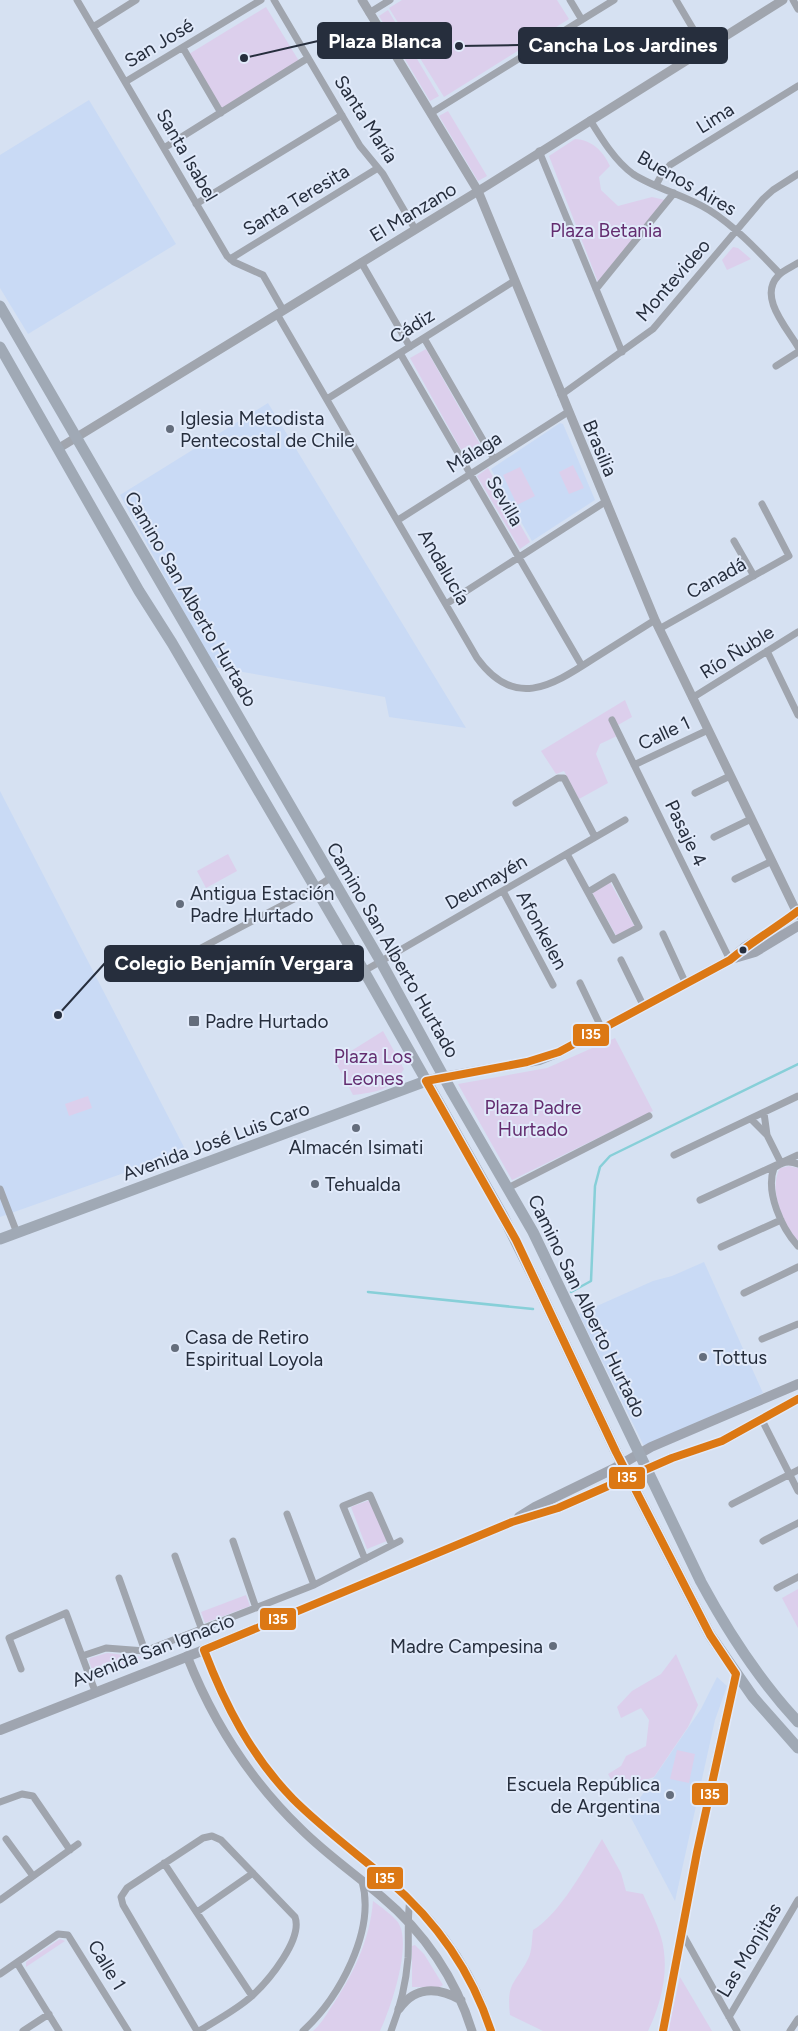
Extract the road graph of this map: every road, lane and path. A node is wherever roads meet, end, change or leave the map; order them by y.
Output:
1 (77, 0) edge
2 (136, 0) edge
3 (261, 0) edge
4 (274, 0) edge
5 (362, 0) edge
6 (390, 0) edge
7 (570, 0) edge
8 (614, 0) edge
9 (676, 0) edge
10 (783, 0) edge
11 (793, 0) edge
12 (798, 9) edge
13 (369, 13) junction
14 (582, 20) junction
15 (93, 27) junction
16 (183, 48) junction
17 (705, 49) junction
18 (308, 58) junction
19 (125, 82) junction
20 (798, 86) edge
21 (220, 113) junction
22 (431, 113) junction
23 (342, 115) junction
24 (590, 120) junction
25 (164, 148) junction
26 (539, 151) junction
27 (378, 168) junction
28 (798, 174) edge
29 (656, 185) junction
30 (478, 191) junction
31 (674, 192) junction
32 (196, 204) junction
33 (416, 229) junction
34 (736, 230) junction
35 (230, 259) junction
36 (361, 262) junction
37 (798, 263) edge
38 (780, 274) junction
39 (514, 281) junction
40 (596, 289) junction
41 (0, 306) edge
42 (280, 312) junction
43 (424, 338) junction
44 (0, 347) edge
45 (410, 347) junction
46 (798, 347) edge
47 (622, 352) junction
48 (798, 352) edge
49 (400, 353) junction
50 (776, 366) dead end
51 (560, 394) junction
52 (327, 399) junction
53 (568, 412) junction
54 (77, 437) junction
55 (58, 448) junction
56 (494, 459) junction
57 (470, 474) junction
58 (605, 502) junction
59 (762, 504) dead end
60 (398, 520) junction
61 (734, 540) dead end
62 (519, 557) junction
63 (754, 576) junction
64 (446, 604) junction
65 (654, 620) junction
66 (659, 629) junction
67 (798, 632) edge
68 (767, 651) junction
69 (582, 666) junction
70 (692, 698) junction
71 (798, 716) edge
72 (612, 720) dead end
73 (708, 730) junction
74 (634, 765) junction
75 (730, 776) junction
76 (696, 793) dead end
77 (516, 803) dead end
78 (751, 819) junction
79 (625, 820) dead end
80 (307, 835) junction
81 (714, 837) dead end
82 (595, 838) junction
83 (290, 845) junction
84 (567, 854) junction
85 (772, 861) junction
86 (332, 877) junction
87 (735, 879) dead end
88 (315, 888) junction
89 (503, 891) junction
90 (588, 892) junction
91 (798, 912) edge
92 (798, 926) edge
93 (663, 934) dead end
94 (184, 957) dead end
95 (621, 960) dead end
96 (730, 960) junction
97 (381, 962) junction
98 (364, 972) junction
99 (580, 983) dead end
100 (686, 984) junction
101 (553, 985) dead end
102 (644, 1007) junction
103 (602, 1029) junction
104 (444, 1077) junction
105 (426, 1082) junction
106 (798, 1096) edge
107 (764, 1113) junction
108 (649, 1116) dead end
109 (751, 1119) junction
110 (768, 1135) junction
111 (674, 1155) dead end
112 (798, 1155) edge
113 (781, 1163) junction
114 (798, 1164) edge
115 (508, 1188) junction
116 (0, 1189) edge
117 (700, 1200) dead end
118 (781, 1220) junction
119 (17, 1233) junction
120 (0, 1239) edge
121 (798, 1246) edge
122 (721, 1248) dead end
123 (798, 1267) edge
124 (744, 1293) dead end
125 (798, 1324) edge
126 (762, 1339) dead end
127 (798, 1384) edge
128 (798, 1399) edge
129 (762, 1420) junction
130 (639, 1453) junction
131 (622, 1463) junction
132 (647, 1470) junction
133 (798, 1470) edge
134 (789, 1474) junction
135 (630, 1477) junction
136 (798, 1491) edge
137 (732, 1504) dead end
138 (288, 1514) dead end
139 (512, 1522) junction
140 (798, 1524) edge
141 (233, 1541) dead end
142 (400, 1541) dead end
143 (763, 1541) dead end
144 (392, 1545) junction
145 (175, 1556) dead end
146 (365, 1559) junction
147 (798, 1576) edge
148 (119, 1578) dead end
149 (314, 1585) junction
150 (777, 1588) dead end
151 (256, 1608) junction
152 (202, 1630) junction
153 (204, 1650) junction
154 (145, 1651) junction
155 (82, 1656) junction
156 (187, 1656) junction
157 (21, 1669) dead end
158 (736, 1674) junction
159 (95, 1692) junction
160 (798, 1722) edge
161 (0, 1730) edge
162 (798, 1748) edge
163 (253, 1749) junction
164 (240, 1757) junction
165 (0, 1802) edge
166 (297, 1803) junction
167 (286, 1814) junction
168 (6, 1838) dead end
169 (78, 1844) dead end
170 (70, 1850) junction
171 (164, 1863) junction
172 (253, 1873) junction
173 (33, 1876) junction
174 (362, 1881) junction
175 (410, 1899) junction
176 (0, 1900) edge
177 (798, 1900) edge
178 (197, 1912) junction
179 (407, 1920) junction
180 (682, 1933) junction
181 (17, 1963) junction
182 (0, 1974) edge
183 (252, 1996) junction
184 (461, 2000) junction
185 (399, 2009) junction
186 (49, 2014) junction
187 (729, 2017) junction
188 (798, 2018) edge
189 (22, 2031) edge
190 (59, 2031) edge
191 (128, 2031) edge
192 (198, 2031) edge
193 (303, 2031) edge
194 (391, 2031) edge
195 (472, 2031) edge
196 (491, 2031) edge
197 (663, 2031) edge
198 (737, 2031) edge
199 (790, 2031) edge

1 - 15 street, Santa Isabel
2 - 15 street
3 - 16 street, San José
4 - 18 street, Santa María
5 - 13 street, Brasilia
6 - 13 street
7 - 14 street
8 - 14 street
9 - 17 street
10 - 17 street, El Manzano
11 - 12 street
13 - 22 street, Brasilia
14 - 22 street
15 - 19 street, Santa Isabel
16 - 19 street, San José
16 - 21 street
17 - 24 street, El Manzano
18 - 21 street
18 - 23 street, Santa María
19 - 25 street, Santa Isabel
20 - 29 street, Lima
21 - 25 street
22 - 30 street, Brasilia
23 - 27 street, Santa María
23 - 32 street
24 - 26 street, El Manzano
24 - 29 street, Buenos Aires
25 - 32 street, Santa Isabel
26 - 30 street, El Manzano
26 - 40 street
27 - 33 street, Santa María
27 - 35 street, Santa Teresita
28 - 34 street, Montevideo
29 - 31 street, Buenos Aires
30 - 33 street, El Manzano
30 - 39 street, Brasilia
31 - 34 street, Buenos Aires
31 - 40 street
32 - 35 street, Santa Isabel
33 - 36 street, El Manzano
34 - 38 street, Buenos Aires
34 - 47 street, Montevideo
35 - 42 street
36 - 42 street, El Manzano
36 - 45 street
37 - 38 street
38 - 46 street
39 - 43 street, Cádiz
39 - 51 street, Brasilia
40 - 47 street
41 - 54 main road, Camino San Alberto Hurtado
42 - 52 street, Andalucía
42 - 54 street, El Manzano
43 - 45 street, Cádiz
43 - 56 street, Sevilla
44 - 55 main road, Camino San Alberto Hurtado
45 - 49 street, Cádiz
47 - 51 street, Montevideo
48 - 50 street
49 - 52 street, Cádiz
49 - 57 street, Sevilla
51 - 53 street, Brasilia
52 - 60 street, Andalucía
53 - 56 street, Málaga
53 - 58 street, Brasilia
54 - 55 street, El Manzano
54 - 80 main road, Camino San Alberto Hurtado
55 - 83 main road, Camino San Alberto Hurtado
56 - 57 street, Málaga
57 - 60 street, Málaga
57 - 62 street, Sevilla
58 - 62 street
58 - 65 street, Brasilia
59 - 63 street, Canadá
60 - 64 street, Andalucía
61 - 63 street
62 - 64 street
62 - 69 street, Sevilla
63 - 66 street, Canadá
64 - 69 street, Andalucía
65 - 66 street, Brasilia
65 - 69 street, Andalucía
66 - 70 street, Brasilia
67 - 68 street, Río Ñuble
68 - 70 street, Río Ñuble
68 - 71 street
70 - 73 street, Brasilia
72 - 74 street, Pasaje 4
73 - 74 street, Calle 1
73 - 75 street, Brasilia
74 - 96 street, Pasaje 4
75 - 76 street
75 - 78 street, Brasilia
77 - 82 street
78 - 81 street
78 - 85 street, Brasilia
79 - 82 street, Deumayén
80 - 83 main road
80 - 86 main road, Camino San Alberto Hurtado
82 - 84 street, Deumayén
83 - 88 main road, Camino San Alberto Hurtado
84 - 89 street, Deumayén
84 - 90 street
85 - 87 street
85 - 91 street, Brasilia
86 - 88 street
86 - 97 main road, Camino San Alberto Hurtado
88 - 94 street
88 - 98 main road, Camino San Alberto Hurtado
89 - 97 street, Deumayén
89 - 101 street, Afonkelen
90 - 90 street
91 - 96 main road
92 - 96 main road
93 - 100 street
95 - 102 street
96 - 100 main road
97 - 98 street, Deumayén
97 - 104 main road, Camino San Alberto Hurtado
98 - 105 main road, Camino San Alberto Hurtado
99 - 103 street
100 - 102 main road
102 - 103 main road
103 - 104 main road
104 - 105 main road, Avenida José Luis Caro
104 - 115 main road, Camino San Alberto Hurtado
105 - 119 main road, Avenida José Luis Caro
105 - 131 main road, Camino San Alberto Hurtado
106 - 107 street
107 - 109 street
107 - 110 street
108 - 115 street
109 - 110 street
109 - 111 street
110 - 113 street
112 - 113 street
113 - 114 street
113 - 117 street
113 - 118 street
115 - 130 main road, Camino San Alberto Hurtado
116 - 119 street
118 - 121 street
118 - 122 street
119 - 120 main road, Avenida José Luis Caro
123 - 124 street
125 - 126 street
127 - 130 main road, Avenida San Ignacio
128 - 129 main road, Avenida San Ignacio
129 - 132 main road, Avenida San Ignacio
129 - 134 street
130 - 131 main road, Avenida San Ignacio
130 - 132 main road, Camino San Alberto Hurtado
131 - 135 main road, Camino San Alberto Hurtado
131 - 139 main road, Avenida San Ignacio
132 - 135 main road, Avenida San Ignacio
132 - 160 main road, Camino San Alberto Hurtado
133 - 134 street
134 - 136 street
134 - 137 street
135 - 139 main road, Avenida San Ignacio
135 - 158 main road, Camino San Alberto Hurtado
138 - 149 street
139 - 153 main road, Avenida San Ignacio
140 - 143 street
141 - 151 street
142 - 144 street
144 - 146 street
144 - 146 street
145 - 152 street
146 - 149 street
147 - 150 street
148 - 154 street
149 - 151 street
151 - 152 street
152 - 154 street
153 - 156 main road, Avenida San Ignacio
153 - 163 street
154 - 155 street
155 - 157 street
155 - 159 street
156 - 159 main road, Avenida San Ignacio
156 - 164 street
158 - 162 main road, Camino San Alberto Hurtado
158 - 180 street
159 - 161 main road, Avenida San Ignacio
163 - 164 street
163 - 166 street
164 - 167 street
165 - 170 street
166 - 167 street
166 - 175 street
167 - 174 street
168 - 173 street
169 - 170 street
170 - 173 street
171 - 172 street
171 - 178 street
171 - 192 street
172 - 178 street
172 - 183 street
173 - 176 street
174 - 179 street
174 - 193 street
175 - 179 street
175 - 196 street
177 - 187 street, Las Monjitas
178 - 183 street
179 - 184 street
179 - 185 street
180 - 187 street
180 - 197 street
181 - 182 street, Calle 1
181 - 186 street
181 - 191 street, Calle 1
183 - 192 street
184 - 185 street
184 - 195 street
185 - 194 street
186 - 189 street
186 - 190 street
187 - 198 street
188 - 199 street

